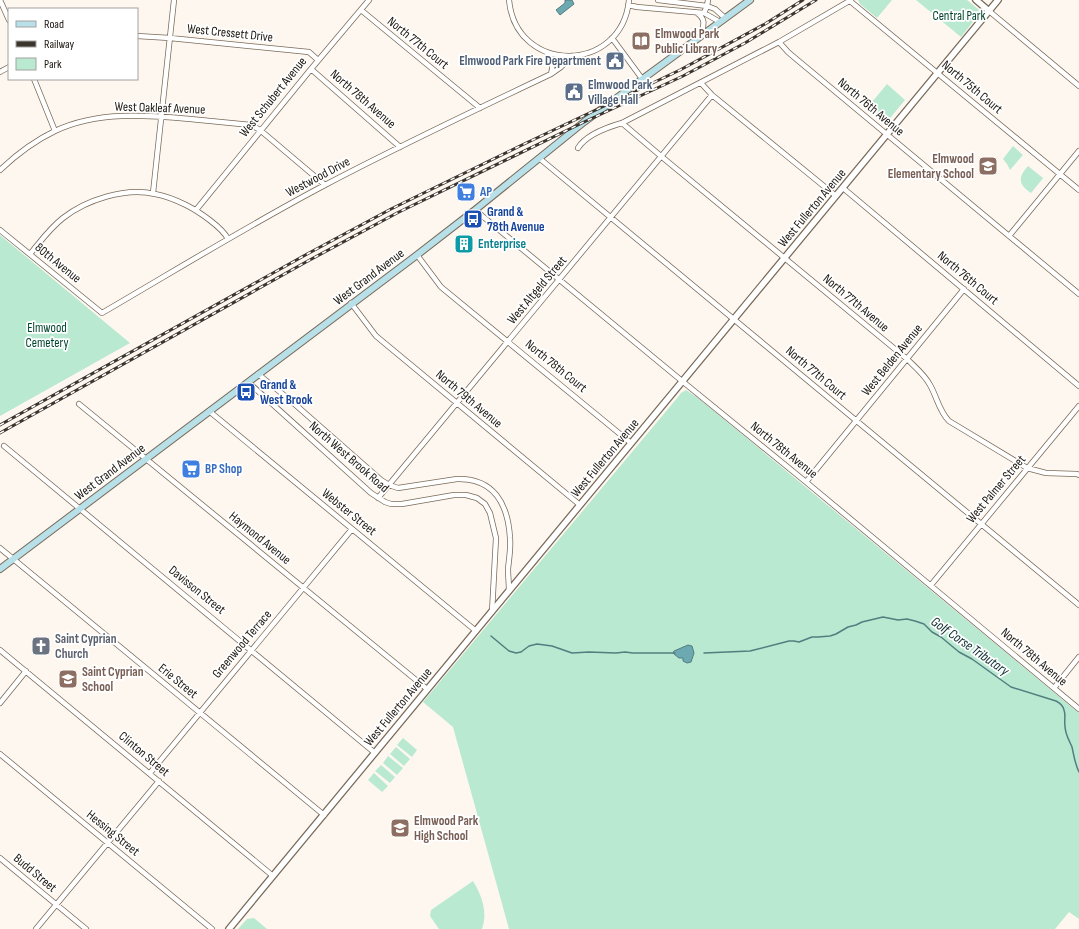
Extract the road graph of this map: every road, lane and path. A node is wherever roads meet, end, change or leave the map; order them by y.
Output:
1 (0, 0) edge
2 (174, 0) edge
3 (369, 0) edge
4 (509, 0) edge
5 (658, 0) edge
6 (708, 0) edge
7 (750, 0) edge
8 (850, 0) edge
9 (976, 0) edge
10 (998, 0) edge
11 (629, 2) edge
12 (707, 6) junction
13 (360, 10) junction
14 (989, 11) junction
15 (695, 13) junction
16 (704, 13) junction
17 (8, 18) edge
18 (722, 20) junction
19 (138, 36) edge
20 (701, 36) junction
21 (170, 38) junction
22 (612, 38) junction
23 (780, 42) junction
24 (547, 53) junction
25 (572, 56) junction
26 (318, 60) junction
27 (311, 69) junction
28 (938, 73) junction
29 (551, 74) junction
30 (34, 80) edge
31 (642, 80) junction
32 (701, 83) junction
33 (1079, 86) edge
34 (712, 95) junction
35 (480, 108) junction
36 (162, 116) junction
37 (622, 123) junction
38 (260, 130) junction
39 (55, 131) junction
40 (887, 134) junction
41 (400, 147) junction
42 (578, 148) dead end
43 (1079, 151) edge
44 (662, 157) junction
45 (539, 158) junction
46 (0, 170) edge
47 (1060, 174) junction
48 (325, 185) junction
49 (843, 188) junction
50 (1079, 190) edge
51 (153, 193) junction
52 (836, 196) junction
53 (196, 210) junction
54 (475, 210) junction
55 (611, 218) junction
56 (0, 230) edge
57 (1009, 236) junction
58 (228, 239) junction
59 (30, 254) junction
60 (417, 255) junction
61 (784, 258) junction
62 (560, 280) junction
63 (964, 289) junction
64 (1079, 294) edge
65 (352, 303) junction
66 (102, 313) joint
67 (734, 320) junction
68 (508, 342) junction
69 (907, 359) junction
70 (258, 374) junction
71 (682, 381) junction
72 (248, 382) junction
73 (1079, 386) edge
74 (457, 403) junction
75 (79, 404) dead end
76 (1079, 406) edge
77 (209, 411) junction
78 (856, 421) junction
79 (631, 443) junction
80 (4, 446) dead end
81 (146, 458) junction
82 (1027, 468) junction
83 (1079, 475) edge
84 (806, 482) junction
85 (389, 485) junction
86 (378, 498) junction
87 (580, 505) junction
88 (80, 508) junction
89 (981, 524) junction
90 (352, 529) junction
91 (0, 548) edge
92 (13, 559) junction
93 (0, 569) edge
94 (930, 585) junction
95 (304, 588) junction
96 (509, 591) junction
97 (1079, 606) edge
98 (492, 612) junction
99 (476, 631) junction
100 (0, 650) edge
101 (252, 650) junction
102 (1079, 657) edge
103 (26, 671) junction
104 (1054, 688) junction
105 (427, 690) junction
106 (0, 703) edge
107 (1079, 709) edge
108 (200, 713) junction
109 (375, 753) junction
110 (0, 754) edge
111 (150, 773) junction
112 (159, 781) junction
113 (324, 815) junction
114 (108, 843) junction
115 (0, 858) edge
116 (273, 876) junction
117 (56, 905) junction
118 (36, 929) edge
119 (86, 929) edge
120 (212, 929) edge
121 (229, 929) edge

1 - 17 street
2 - 21 street
3 - 13 street, West Schubert Avenue
4 - 24 street
5 - 12 street
6 - 12 street
7 - 18 main road, West Grand Avenue
8 - 23 street
8 - 28 street, North 75th Court
9 - 14 street
10 - 14 street, West Fullerton Avenue
11 - 15 street
11 - 22 street
12 - 16 street
12 - 18 street
13 - 26 street, West Schubert Avenue
13 - 35 street, North 77th Court
14 - 28 street, West Fullerton Avenue
14 - 33 street
15 - 16 street
15 - 20 street
16 - 18 street
18 - 20 main road, West Grand Avenue
19 - 21 street, West Cressett Drive
20 - 31 main road, West Grand Avenue
21 - 26 street, West Cressett Drive
21 - 36 street
22 - 25 street
22 - 31 street
23 - 32 street
23 - 40 street, North 76th Avenue
24 - 25 street
24 - 29 street
25 - 29 street, Westwood Drive
26 - 27 street, West Schubert Avenue
27 - 38 street, West Schubert Avenue
27 - 41 street, North 78th Avenue
28 - 40 street, West Fullerton Avenue
28 - 47 street, North 75th Court
29 - 35 street, Westwood Drive
30 - 39 street
31 - 45 main road, West Grand Avenue
32 - 34 street
32 - 37 street
34 - 44 street, West Altgeld Street
34 - 52 street
35 - 41 street, Westwood Drive
36 - 38 street, West Oakleaf Avenue
36 - 39 street, West Oakleaf Avenue
36 - 51 street
37 - 42 street
37 - 44 street, North 77th Avenue
38 - 48 street
38 - 53 street, West Schubert Avenue
39 - 46 street, West Oakleaf Avenue
40 - 49 street, West Fullerton Avenue
40 - 57 street, North 76th Avenue
41 - 48 street, Westwood Drive
43 - 47 street
44 - 55 street, West Altgeld Street
44 - 61 street, North 77th Avenue
45 - 54 main road, West Grand Avenue
45 - 55 street, North 77th Court
47 - 50 street, North 75th Court
47 - 57 street
48 - 58 street, Westwood Drive
49 - 52 street, West Fullerton Avenue
49 - 63 street, North 76th Court
51 - 53 street
51 - 59 street
52 - 61 street, West Fullerton Avenue
53 - 58 street
54 - 60 main road, West Grand Avenue
54 - 62 street, North 78th Avenue
55 - 62 street, West Altgeld Street
55 - 67 street, North 77th Court
56 - 59 street, 80th Avenue
57 - 64 street, North 76th Avenue
58 - 66 street, Westwood Drive
59 - 66 street, 80th Avenue
60 - 65 main road, West Grand Avenue
60 - 68 street, North 78th Court
61 - 67 street, West Fullerton Avenue
61 - 69 street, North 77th Avenue
62 - 68 street, West Altgeld Street
62 - 71 street, North 78th Avenue
63 - 69 street, West Belden Avenue
63 - 73 street, North 76th Court
65 - 70 main road, West Grand Avenue
65 - 74 street, North 79th Avenue
67 - 71 street, West Fullerton Avenue
67 - 78 street, North 77th Court
68 - 74 street, West Altgeld Street
68 - 79 street, North 78th Court
69 - 78 street, West Belden Avenue
69 - 82 street, North 77th Avenue
70 - 72 main road, West Grand Avenue
70 - 85 street
71 - 79 street, West Fullerton Avenue
71 - 84 street, North 78th Avenue
72 - 77 main road, West Grand Avenue
72 - 86 street, North West Brook Road
74 - 85 street, West Altgeld Street
74 - 87 street, North 79th Avenue
75 - 81 street, Haymond Avenue
76 - 82 street, West Palmer Street
77 - 81 main road, West Grand Avenue
77 - 90 street, Webster Street
78 - 84 street, West Belden Avenue
78 - 89 street, North 77th Court
79 - 87 street, West Fullerton Avenue
80 - 88 street, Davisson Street
81 - 88 main road, West Grand Avenue
81 - 95 street, Haymond Avenue
82 - 83 street, North 77th Avenue
82 - 89 street, West Palmer Street
84 - 94 street, North 78th Avenue
85 - 86 street, West Altgeld Street
85 - 96 street
86 - 98 street, North West Brook Road
87 - 96 street, West Fullerton Avenue
88 - 92 main road, West Grand Avenue
88 - 101 street, Davisson Street
89 - 94 street, West Palmer Street
89 - 97 street, North 77th Court
90 - 95 street, Greenwood Terrace
90 - 99 street, Webster Street
91 - 92 street, Erie Street
92 - 93 main road, West Grand Avenue
92 - 108 street, Erie Street
94 - 104 street, North 78th Avenue
95 - 101 street, Greenwood Terrace
95 - 105 street, Haymond Avenue
96 - 98 street, West Fullerton Avenue
98 - 99 street, West Fullerton Avenue
99 - 105 street, West Fullerton Avenue
100 - 103 street, Clinton Street
101 - 108 street, Greenwood Terrace
101 - 109 street, Davisson Street
102 - 104 street
103 - 106 street
103 - 111 street, Clinton Street
104 - 107 street, North 78th Avenue
105 - 109 street, West Fullerton Avenue
108 - 111 street, Greenwood Terrace
108 - 113 street, Erie Street
109 - 113 street, West Fullerton Avenue
110 - 114 street, Hessing Street
111 - 112 street, Clinton Street
112 - 114 street
112 - 116 street, Clinton Street
113 - 116 street, West Fullerton Avenue
114 - 117 street
114 - 120 street, Hessing Street
115 - 117 street, Budd Street
116 - 121 street, West Fullerton Avenue
117 - 118 street
117 - 119 street, Budd Street

